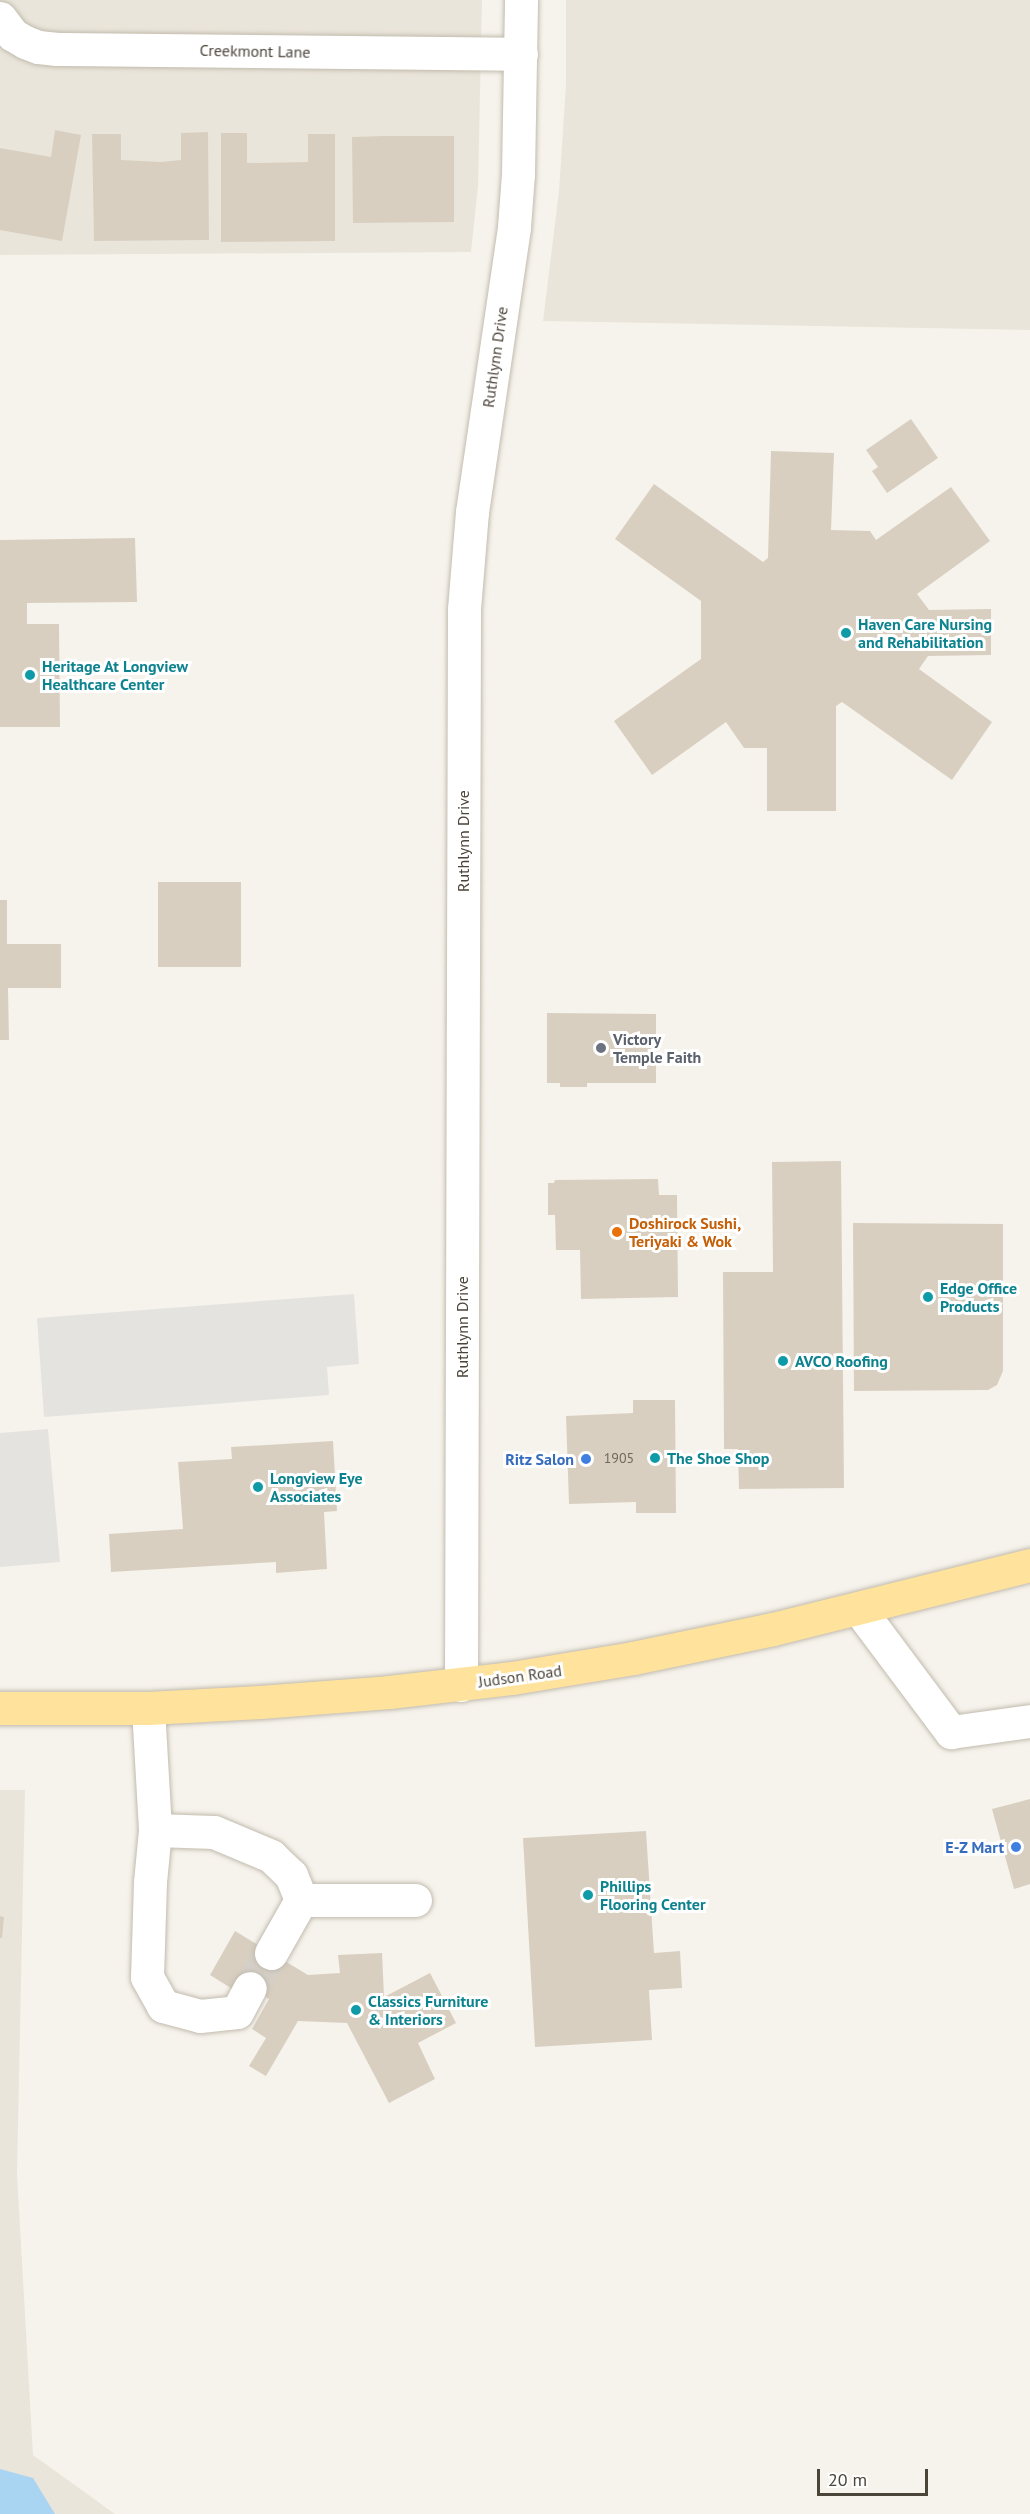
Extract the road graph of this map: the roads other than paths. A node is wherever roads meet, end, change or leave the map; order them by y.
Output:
1 (521, 0) edge
2 (0, 18) edge
3 (521, 54) junction
4 (1030, 1565) edge
5 (859, 1609) junction
6 (461, 1685) junction
7 (0, 1708) edge
8 (148, 1708) junction
9 (1030, 1721) edge
10 (155, 1830) junction
11 (301, 1900) junction
12 (414, 1900) dead end
13 (271, 1953) tunnel mouth
14 (250, 1988) tunnel mouth

1 - 3 street, Ruthlynn Drive
2 - 3 street, Creekmont Lane
3 - 6 street, Ruthlynn Drive
4 - 5 main road, Judson Road
5 - 6 main road, Judson Road
5 - 9 street
6 - 8 main road, Judson Road
7 - 8 main road, Judson Road
8 - 10 street
10 - 11 street
10 - 14 street
11 - 12 street
11 - 13 street

